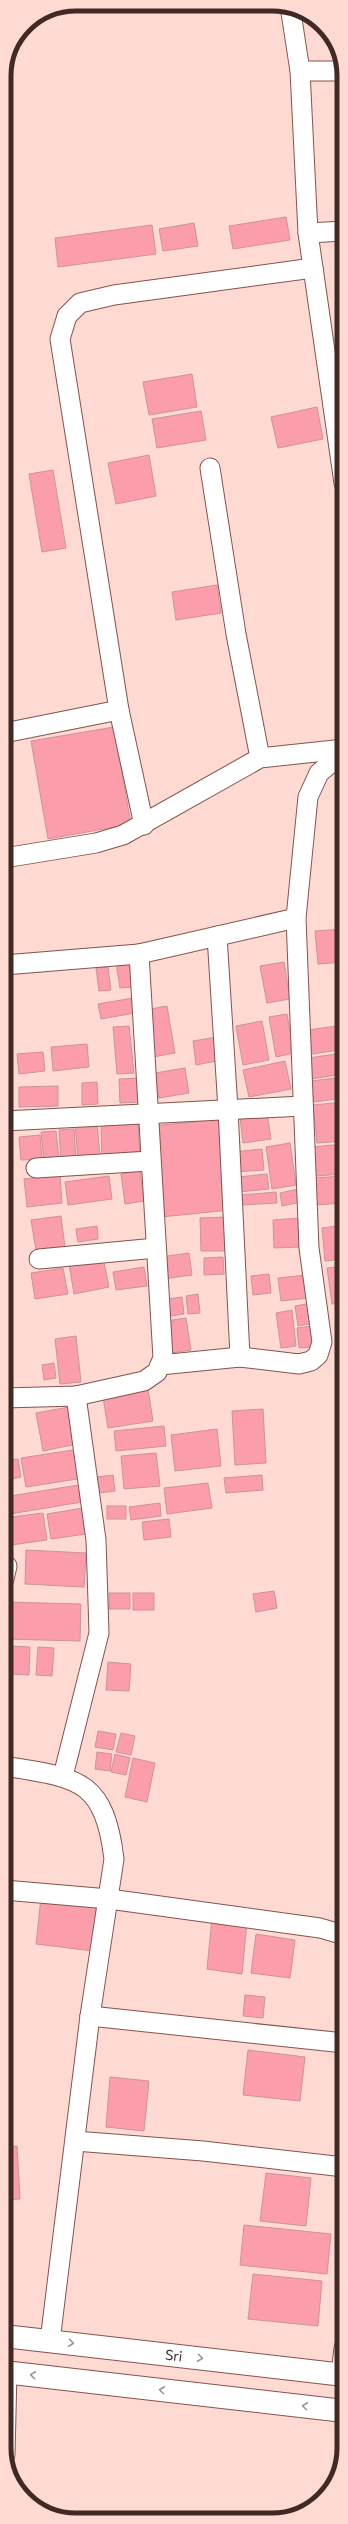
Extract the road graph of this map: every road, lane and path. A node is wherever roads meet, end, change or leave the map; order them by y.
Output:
1 (291, 14) edge
2 (300, 70) junction
3 (337, 71) edge
4 (337, 231) edge
5 (308, 233) junction
6 (313, 268) junction
7 (337, 434) edge
8 (210, 468) dead end
9 (119, 710) junction
10 (11, 732) edge
11 (337, 750) edge
12 (260, 758) junction
13 (337, 758) edge
14 (144, 825) junction
15 (11, 857) edge
16 (296, 918) junction
17 (217, 936) junction
18 (139, 954) junction
19 (11, 964) edge
20 (303, 1106) junction
21 (228, 1109) junction
22 (147, 1113) junction
23 (11, 1121) edge
24 (150, 1162) junction
25 (36, 1168) dead end
26 (156, 1248) junction
27 (39, 1259) dead end
28 (240, 1357) junction
29 (160, 1365) junction
30 (76, 1396) junction
31 (11, 1398) edge
32 (11, 1767) edge
33 (63, 1776) junction
34 (11, 1891) edge
35 (109, 1899) junction
36 (337, 1932) edge
37 (90, 2016) junction
38 (337, 2042) edge
39 (75, 2141) junction
40 (337, 2166) edge
41 (11, 2337) edge
42 (50, 2341) junction
43 (11, 2373) edge
44 (337, 2374) edge
45 (337, 2410) edge

1 - 2 street
2 - 3 street
2 - 5 street
4 - 5 street
5 - 6 street
6 - 7 street
6 - 9 street
8 - 12 street
9 - 10 street
9 - 14 street
11 - 12 street
12 - 14 street
13 - 16 street
14 - 15 street
16 - 17 street
16 - 20 street
17 - 18 street
17 - 21 street
18 - 19 street
18 - 22 street
20 - 21 street
20 - 28 street
21 - 22 street
21 - 28 street
22 - 23 street
22 - 24 street
24 - 25 street
24 - 26 street
26 - 27 street
26 - 29 street
28 - 29 street
29 - 30 street
30 - 31 street
30 - 33 street
32 - 33 street
33 - 35 street
34 - 35 street
35 - 36 street
35 - 37 street
37 - 38 street
37 - 39 street
39 - 40 street
39 - 42 street
41 - 42 highway, Sri
42 -> 44 highway, Sri
45 -> 43 highway

